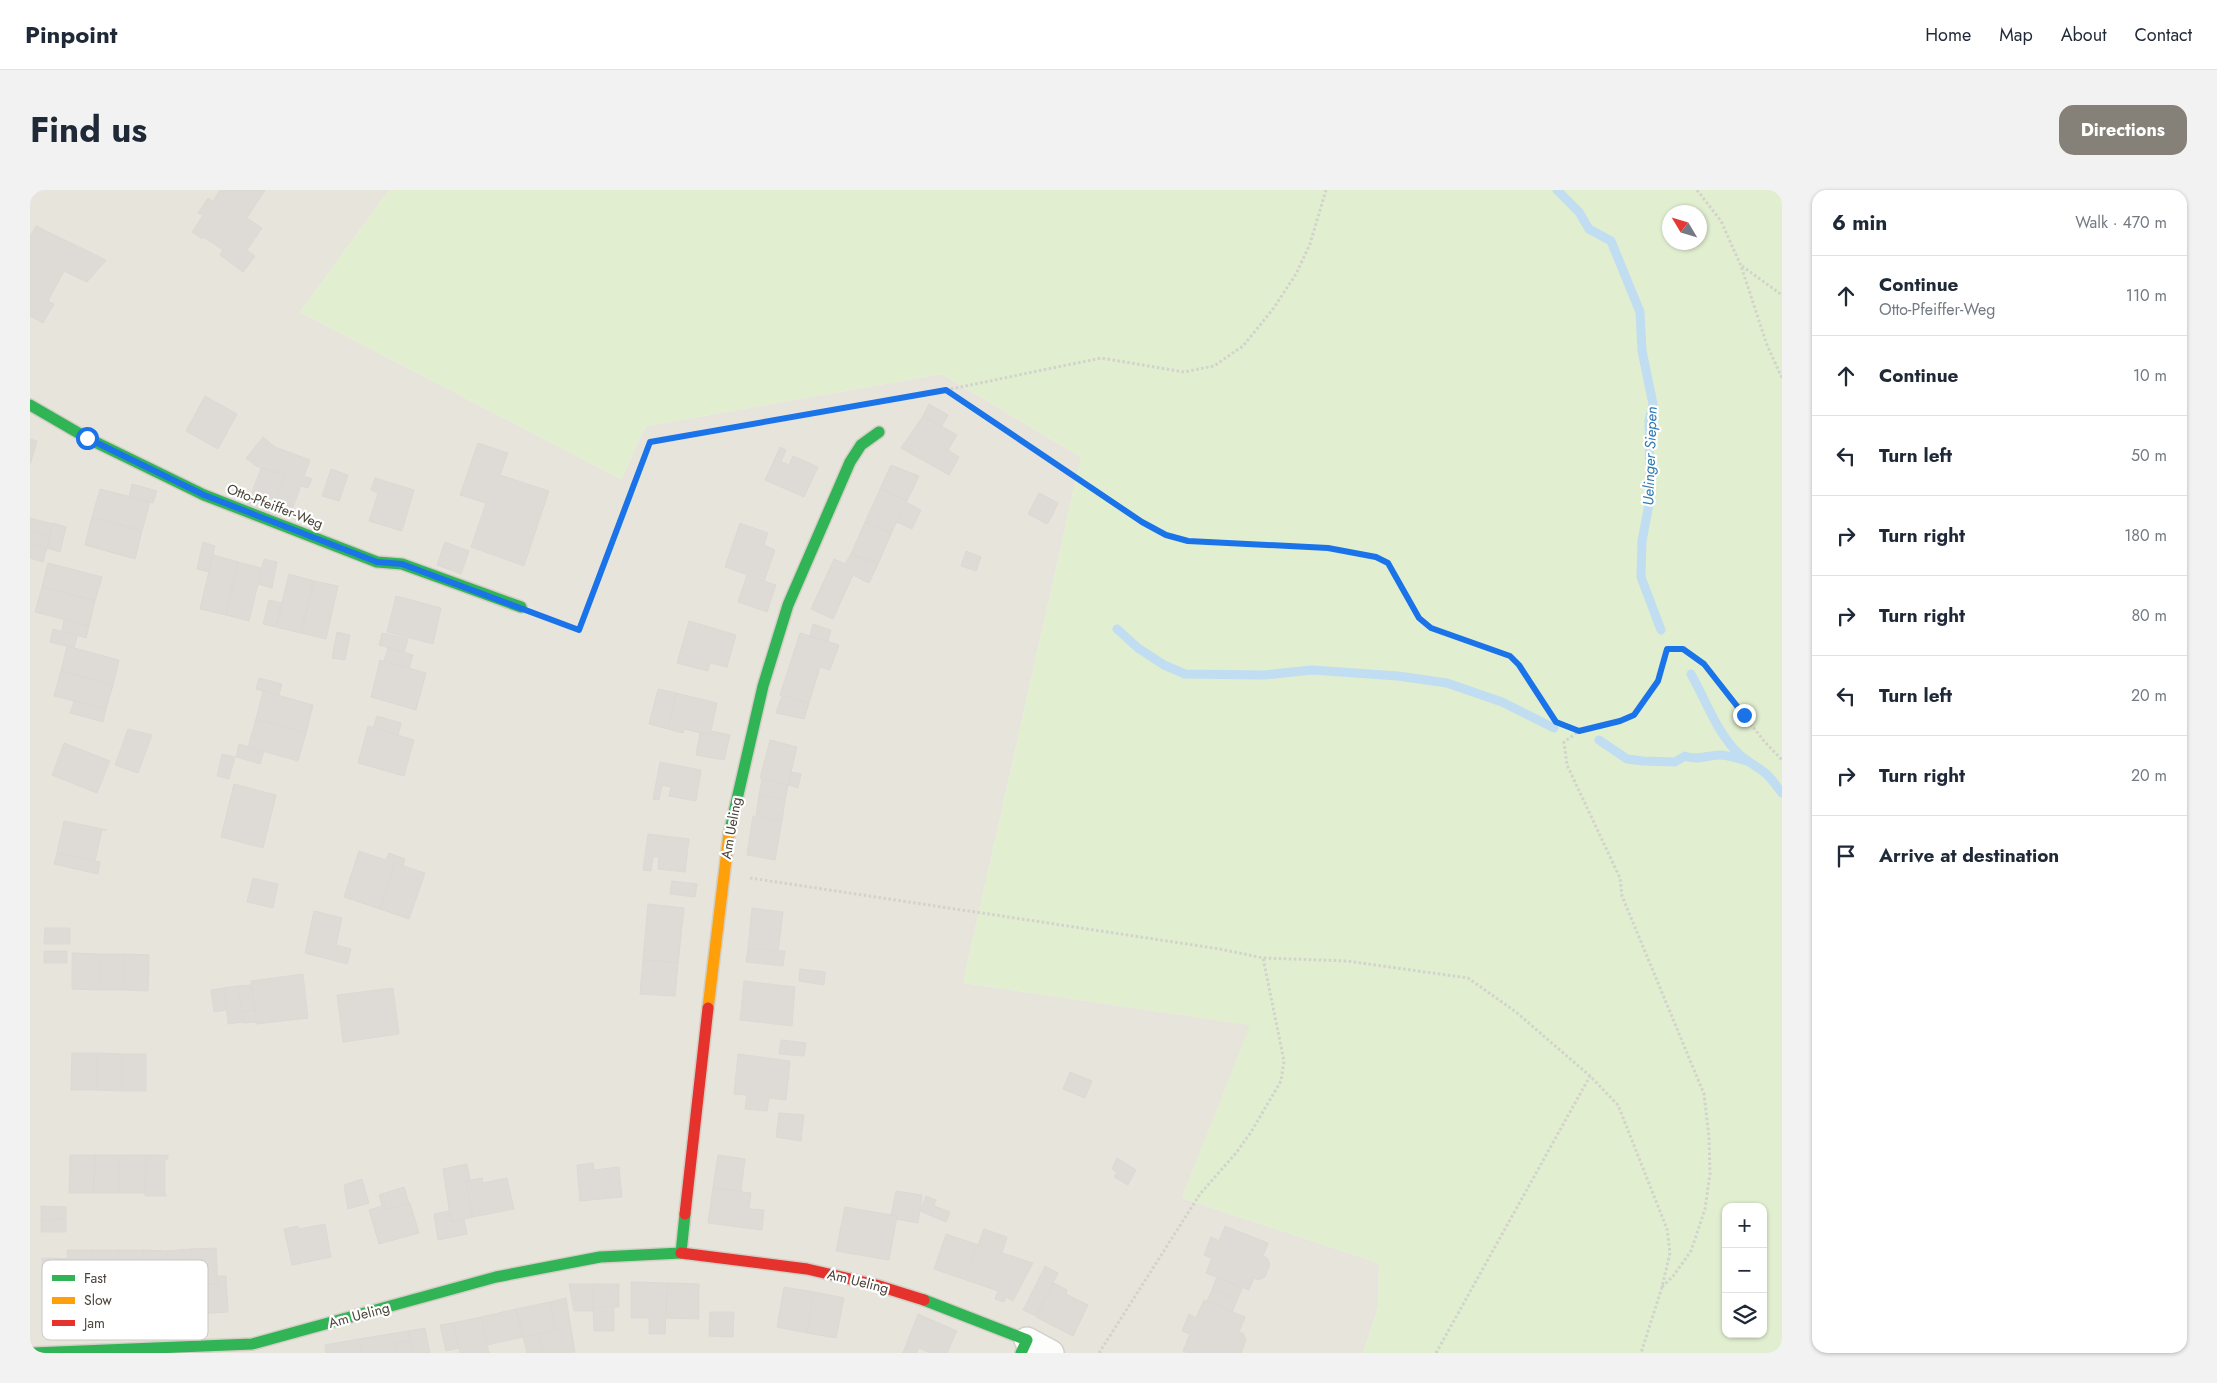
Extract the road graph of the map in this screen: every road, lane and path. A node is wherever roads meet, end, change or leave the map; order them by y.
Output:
1 (1326, 190) edge
2 (1696, 190) edge
3 (1741, 266) junction
4 (1782, 295) edge
5 (1782, 378) edge
6 (946, 390) junction
7 (30, 405) edge
8 (879, 432) dead end
9 (521, 607) joint
10 (1579, 731) junction
11 (1782, 760) edge
12 (723, 874) junction
13 (1263, 958) junction
14 (1590, 1076) junction
15 (681, 1253) junction
16 (1662, 1287) junction
17 (1024, 1347) edge
18 (33, 1353) edge
19 (1051, 1353) edge
20 (1098, 1353) edge
21 (1436, 1353) edge
22 (1641, 1353) edge

1 - 6 path
2 - 3 path
3 - 4 path
3 - 5 path
6 - 9 path
6 - 10 path
7 - 9 street, Otto-Pfeiffer-Weg
8 - 12 street, Am Ueling
10 - 11 path
10 - 16 path
12 - 13 path
12 - 15 street, Am Ueling
13 - 14 path
13 - 20 path
14 - 16 path
14 - 21 path
15 - 17 street, Am Ueling
15 - 18 street, Am Ueling
16 - 22 path
17 - 19 street, Am Ueling

